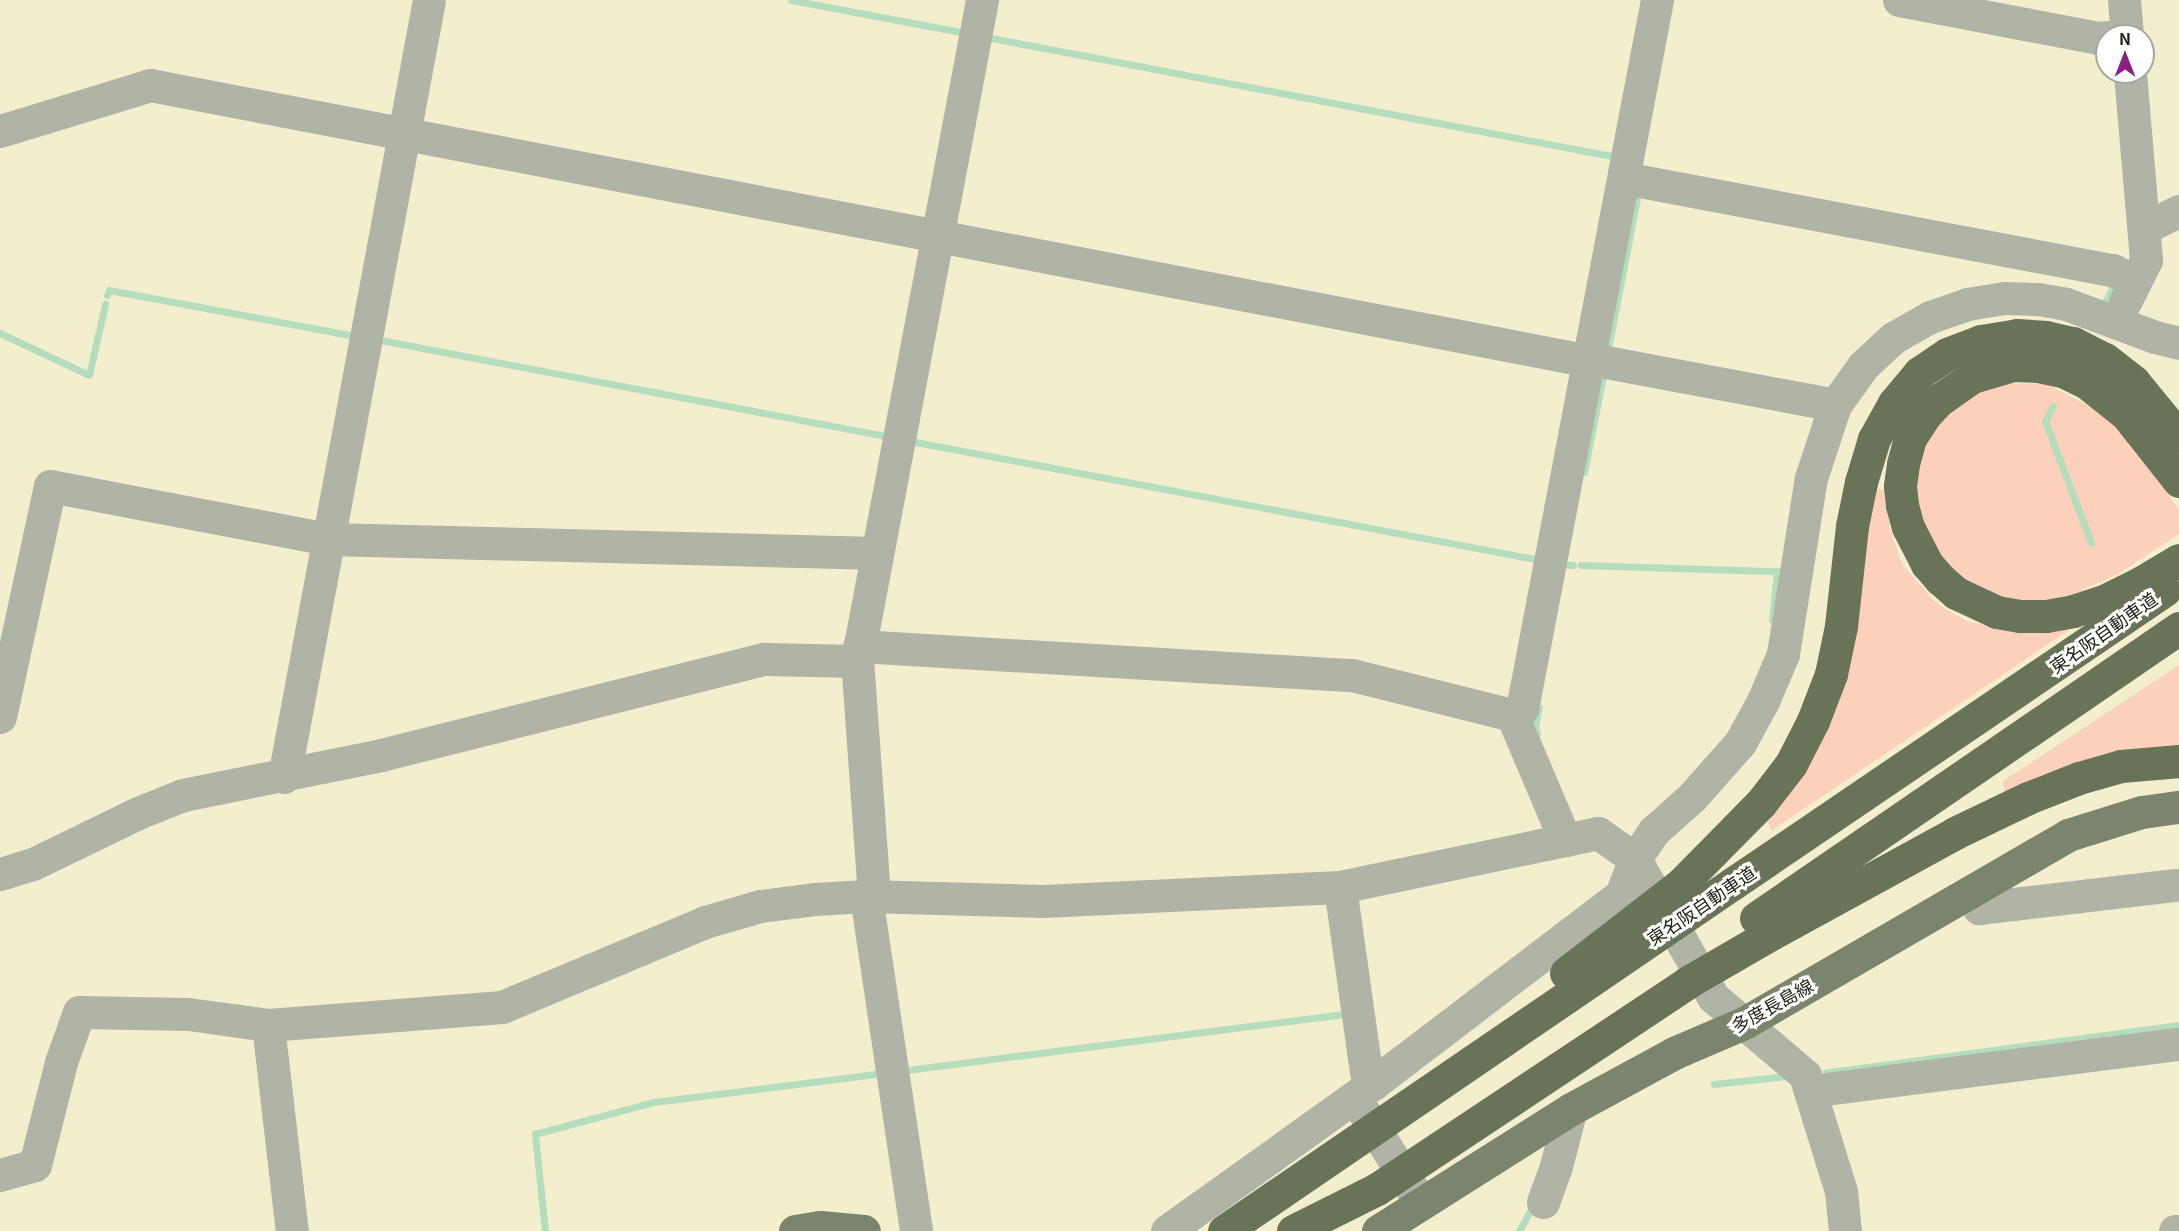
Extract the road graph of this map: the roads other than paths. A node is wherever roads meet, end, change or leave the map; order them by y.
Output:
1 (429, 0) edge
2 (982, 0) edge
3 (1657, 0) edge
4 (1899, 0) edge
5 (2124, 0) edge
6 (2119, 24) edge
7 (2095, 33) edge
8 (2131, 84) edge
9 (0, 131) edge
10 (404, 134) junction
11 (1635, 180) junction
12 (2179, 211) edge
13 (2144, 228) junction
14 (938, 236) junction
15 (2126, 277) junction
16 (2114, 322) junction
17 (2179, 343) edge
18 (1598, 361) junction
19 (1835, 405) junction
20 (2179, 437) edge
21 (2179, 481) edge
22 (328, 539) junction
23 (877, 553) junction
24 (2179, 560) edge
25 (2179, 580) edge
26 (11, 608) edge
27 (2179, 628) edge
28 (858, 654) junction
29 (1512, 715) junction
30 (0, 717) edge
31 (2179, 761) edge
32 (284, 777) junction
33 (2179, 807) edge
34 (1565, 840) junction
35 (1635, 859) junction
36 (0, 874) edge
37 (2176, 885) dead end
38 (1340, 887) junction
39 (1968, 893) junction
40 (870, 896) junction
41 (1763, 926) junction
42 (1744, 1023) junction
43 (268, 1025) junction
44 (2179, 1044) edge
45 (1364, 1090) junction
46 (1810, 1091) junction
47 (1571, 1109) junction
48 (0, 1175) edge
49 (1272, 1198) junction
50 (1542, 1202) dead end
51 (1421, 1203) junction
52 (292, 1231) edge
53 (795, 1231) edge
54 (864, 1231) edge
55 (916, 1231) edge
56 (1167, 1231) edge
57 (1224, 1231) edge
58 (1292, 1231) edge
59 (1378, 1231) edge
60 (1845, 1231) edge

1 - 10 street
2 - 14 street
3 - 11 street
4 - 7 street
5 - 6 street
8 - 13 street
9 - 10 street
10 - 14 street
10 - 22 street
11 - 15 street
11 - 18 street
12 - 13 street
13 - 15 street
14 - 18 street
14 - 23 street
15 - 16 street
16 - 17 street
16 - 19 street
18 - 19 street
18 - 29 street
19 - 35 street
20 - 49 highway, bridge
21 - 24 highway
22 - 23 street
22 - 26 street
22 - 32 street
23 - 28 street
25 - 49 highway, 東名阪自動車道, bridge
26 - 30 street
27 - 41 highway
28 - 29 street
28 - 32 street
28 - 40 street
29 - 34 street
31 - 41 highway
32 - 36 street
33 - 39 main road, 多度長島線
34 - 35 street
34 - 38 street
35 - 42 street
35 - 45 street
37 - 39 street
38 - 40 street
38 - 45 street
39 - 42 main road, 多度長島線
40 - 43 street
40 - 55 street
41 - 58 highway, bridge
42 - 46 street
42 - 47 main road, 多度長島線
43 - 48 street
43 - 52 street
44 - 46 street
45 - 51 street
45 - 56 street
46 - 60 street
47 - 50 street
47 - 51 main road, 多度長島線
49 - 57 highway, 東名阪自動車道, bridge
51 - 59 main road, 多度長島線
53 - 54 main road

